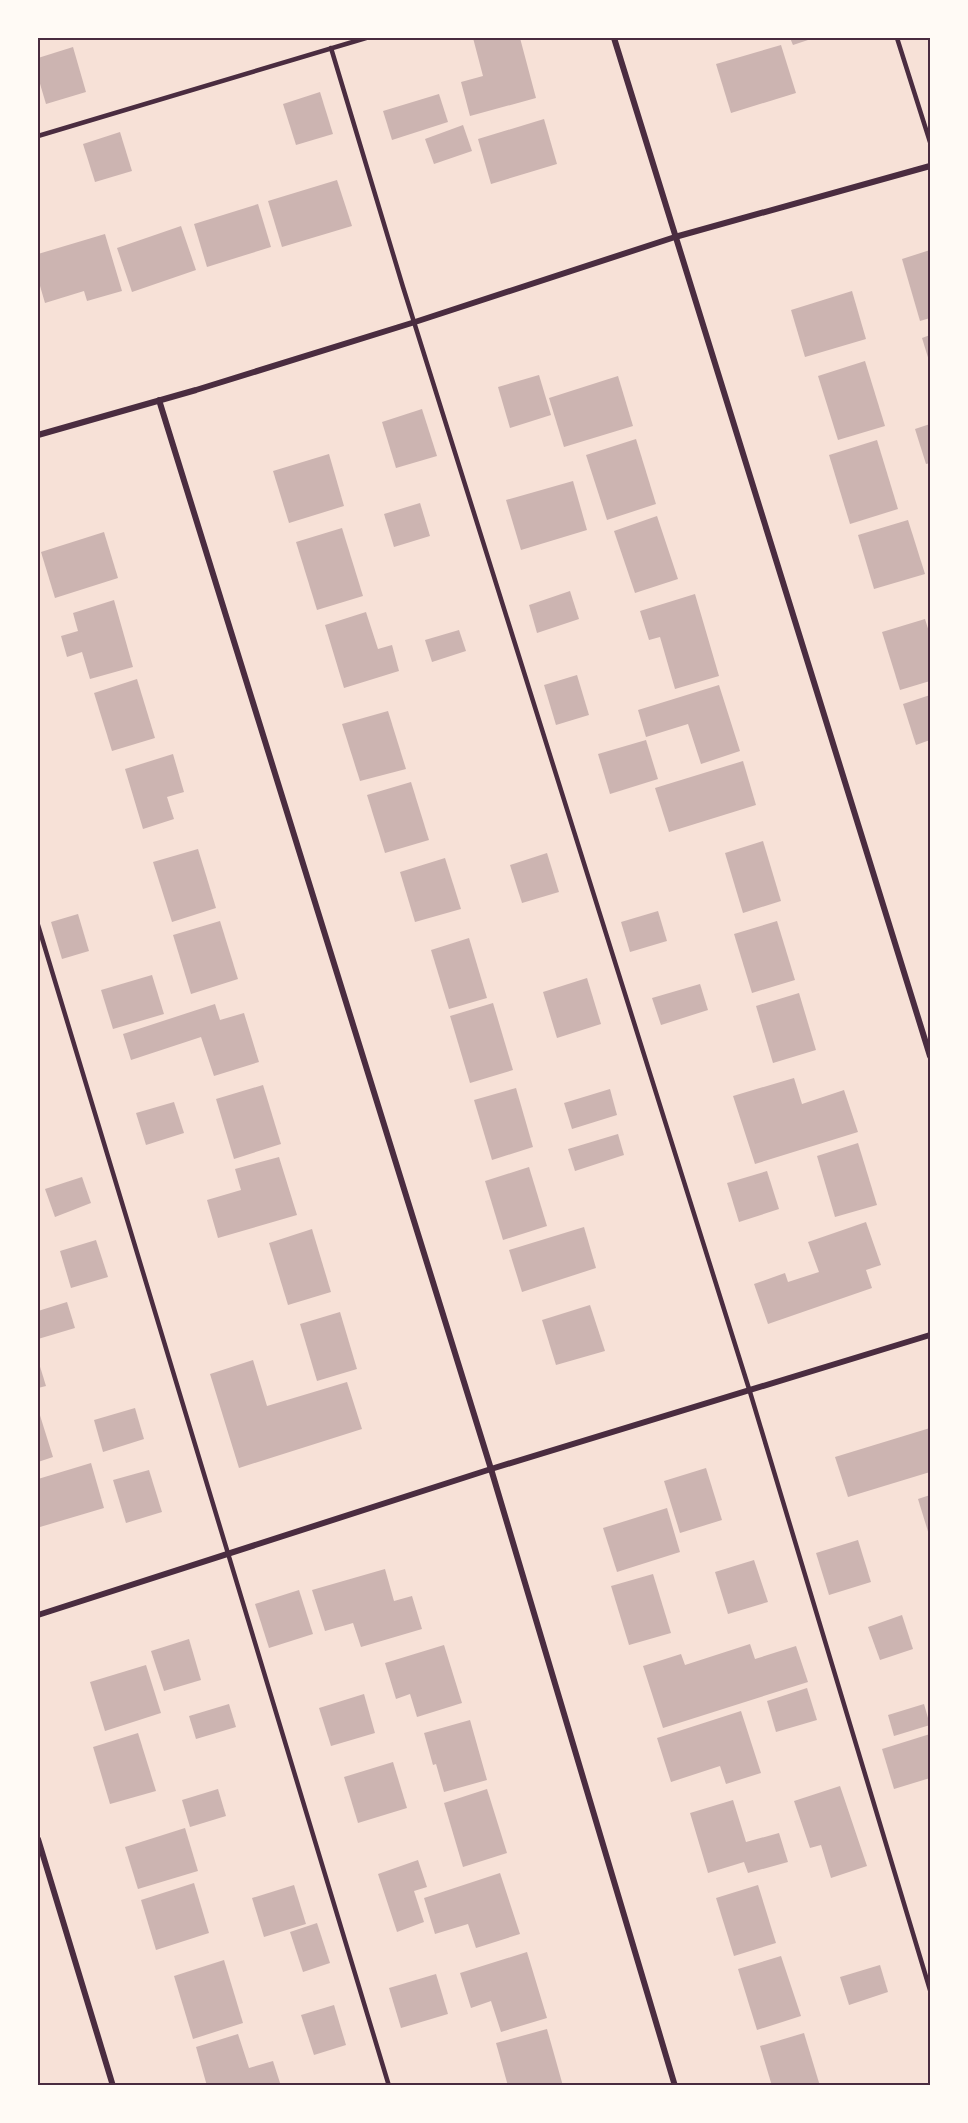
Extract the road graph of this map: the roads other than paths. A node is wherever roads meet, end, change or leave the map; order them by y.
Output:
1 (366, 38) edge
2 (614, 38) edge
3 (897, 38) edge
4 (331, 48) junction
5 (38, 136) edge
6 (930, 142) edge
7 (930, 166) edge
8 (675, 237) junction
9 (415, 322) junction
10 (159, 400) junction
11 (38, 435) edge
12 (38, 926) edge
13 (930, 1056) edge
14 (930, 1335) edge
15 (750, 1392) junction
16 (491, 1469) junction
17 (227, 1554) junction
18 (38, 1615) edge
19 (38, 1839) edge
20 (930, 1990) edge
21 (113, 2085) edge
22 (389, 2085) edge
23 (675, 2085) edge

1 - 4 lane
2 - 8 street
3 - 6 lane
4 - 5 lane
4 - 9 lane
7 - 8 street
8 - 9 street
8 - 13 street
9 - 10 street
9 - 15 lane
10 - 11 street
10 - 16 street
12 - 17 lane
14 - 15 street
15 - 16 street
15 - 20 lane
16 - 17 street
16 - 23 street
17 - 18 street
17 - 22 lane
19 - 21 street

